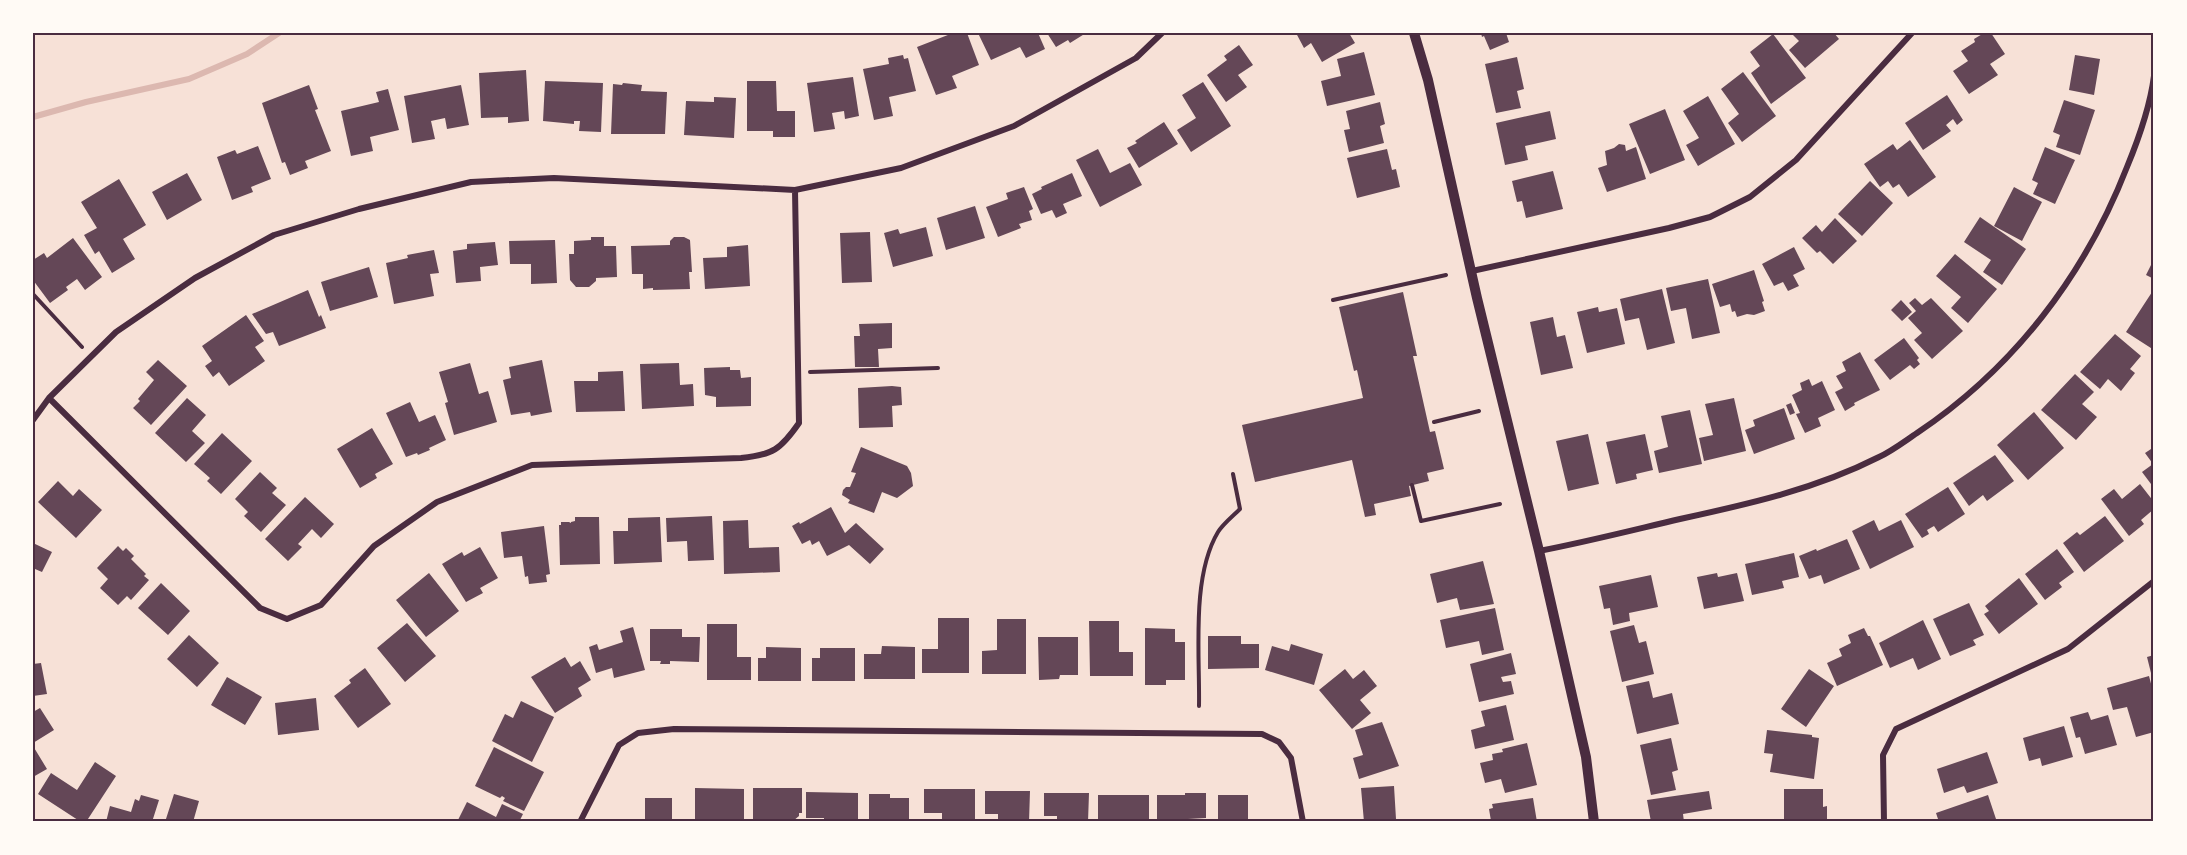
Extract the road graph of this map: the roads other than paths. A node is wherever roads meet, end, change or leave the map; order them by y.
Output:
1 (1162, 33) edge
2 (1414, 33) edge
3 (1912, 33) edge
4 (2154, 76) edge
5 (2153, 88) edge
6 (795, 190) junction
7 (1472, 271) junction
8 (48, 398) junction
9 (33, 420) edge
10 (1539, 551) junction
11 (2154, 581) edge
12 (580, 822) edge
13 (1303, 822) edge
14 (1594, 822) edge
15 (1884, 822) edge

1 - 6 street
2 - 7 street
3 - 7 street
4 - 5 street
5 - 10 street
6 - 8 street
6 - 8 street
7 - 10 street
8 - 9 street
10 - 14 street
11 - 15 street
12 - 13 street

